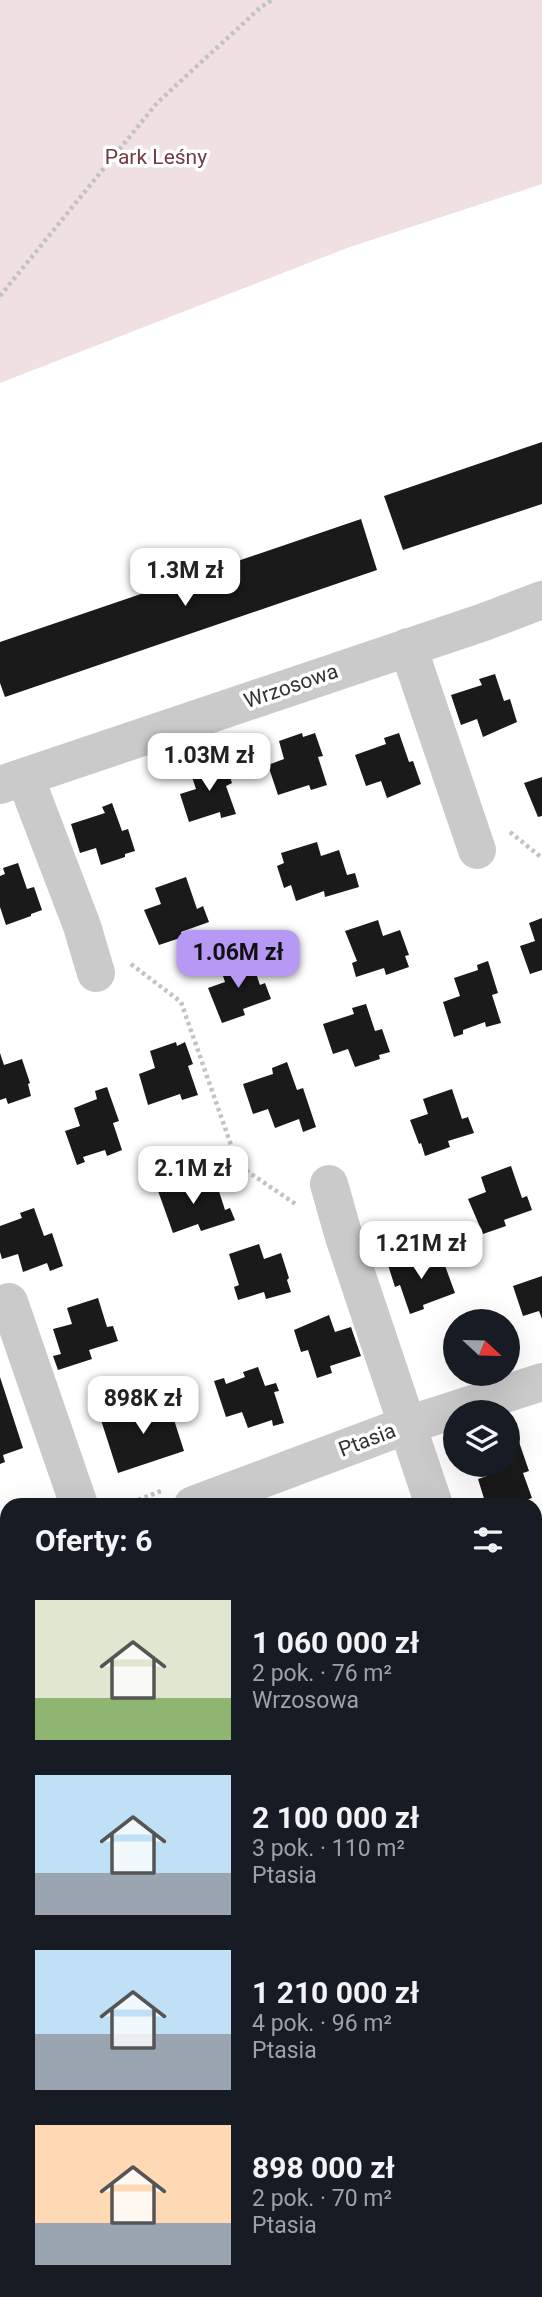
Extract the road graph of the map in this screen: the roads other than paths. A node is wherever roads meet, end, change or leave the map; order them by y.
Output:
1 (542, 600) edge
2 (408, 646) junction
3 (13, 781) edge
4 (477, 850) dead end
5 (111, 966) road end
6 (328, 1184) dead end
7 (9, 1302) dead end
8 (542, 1382) edge
9 (407, 1425) junction
10 (77, 1498) edge
11 (218, 1498) edge
12 (433, 1498) edge

1 - 2 street, Wrzosowa
2 - 3 street, Wrzosowa
2 - 4 street
3 - 5 street
6 - 9 street
7 - 10 street
8 - 9 street, Ptasia
9 - 11 street, Ptasia
9 - 12 street

